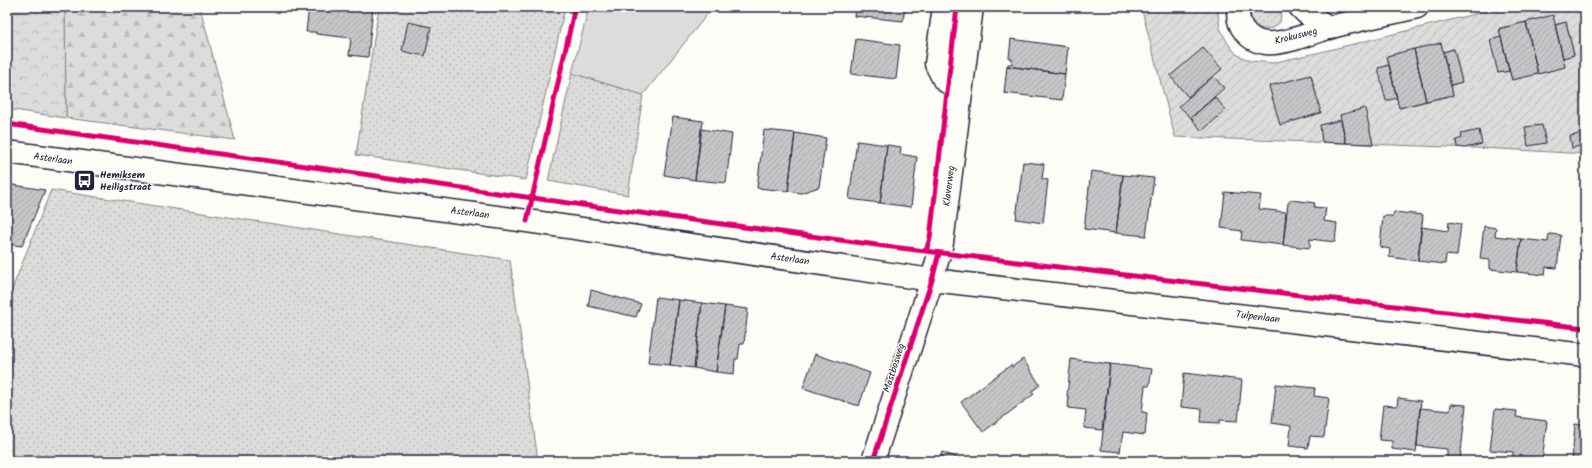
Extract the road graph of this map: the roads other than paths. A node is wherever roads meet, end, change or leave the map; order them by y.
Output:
1 (944, 7) edge
2 (972, 7) edge
3 (1239, 7) edge
4 (1300, 7) edge
5 (1417, 7) edge
6 (1330, 28) junction
7 (961, 91) junction
8 (7, 152) edge
9 (932, 280) junction
10 (1585, 355) edge
11 (873, 461) edge

1 - 7 street
2 - 7 street, Klaverweg
3 - 6 street, Krokusweg
4 - 6 street, Krokusweg
5 - 6 street, Krokusweg
7 - 9 street, Klaverweg
8 - 9 street, Asterlaan
9 - 10 street, Tulpenlaan
9 - 11 street, Mastbosweg

